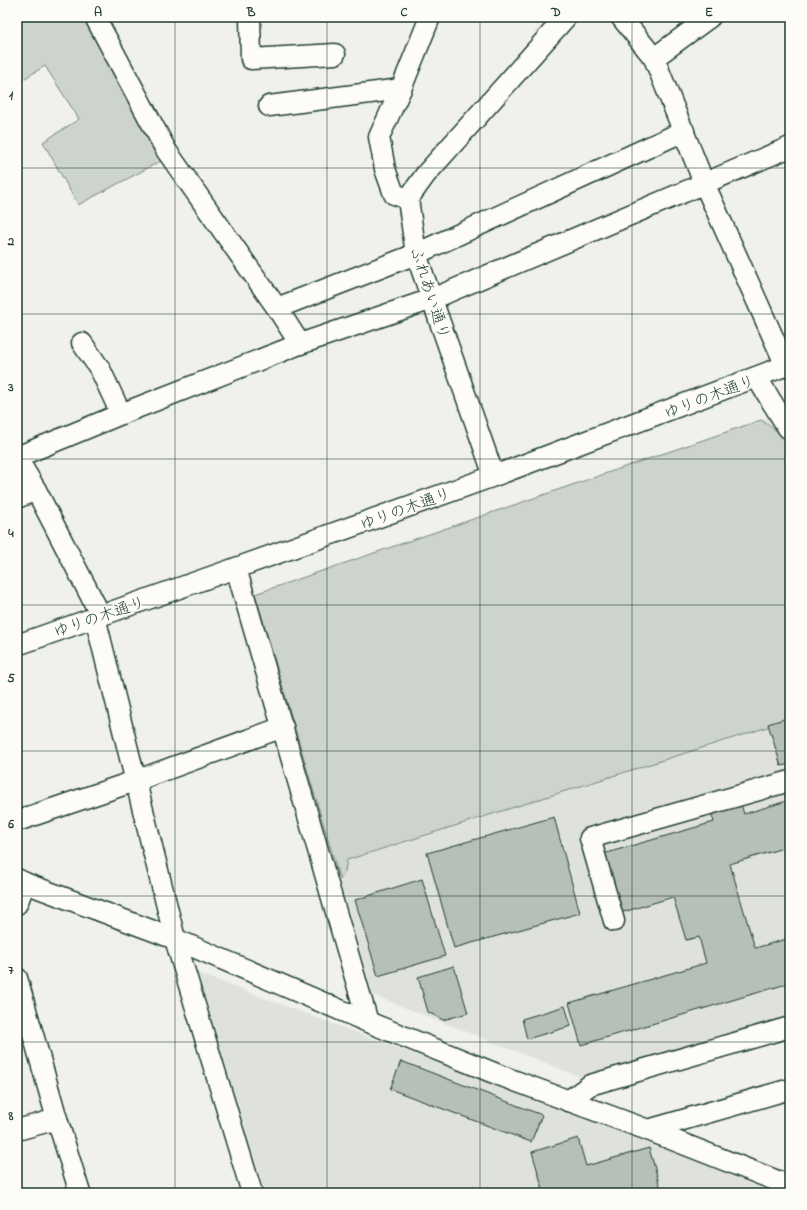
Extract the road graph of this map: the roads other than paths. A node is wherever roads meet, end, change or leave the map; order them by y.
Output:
1 (95, 17) edge
2 (250, 17) edge
3 (430, 17) edge
4 (566, 17) edge
5 (621, 17) edge
6 (710, 17) edge
7 (335, 54) dead end
8 (654, 58) junction
9 (401, 89) junction
10 (268, 106) dead end
11 (684, 132) junction
12 (790, 147) edge
13 (704, 183) junction
14 (408, 199) junction
15 (416, 254) junction
16 (432, 299) junction
17 (277, 308) junction
18 (82, 343) dead end
19 (300, 344) junction
20 (788, 365) edge
21 (757, 378) junction
22 (121, 414) junction
23 (790, 428) edge
24 (17, 457) edge
25 (494, 476) junction
26 (36, 490) junction
27 (17, 498) edge
28 (236, 568) junction
29 (98, 617) junction
30 (17, 645) edge
31 (282, 727) junction
32 (135, 781) junction
33 (790, 781) edge
34 (17, 821) edge
35 (21, 881) edge
36 (17, 904) edge
37 (614, 921) dead end
38 (175, 939) junction
39 (17, 978) edge
40 (368, 1022) junction
41 (790, 1027) edge
42 (790, 1089) edge
43 (568, 1101) junction
44 (57, 1119) junction
45 (17, 1130) edge
46 (648, 1130) junction
47 (790, 1171) edge
48 (768, 1178) junction
49 (790, 1186) edge
50 (80, 1193) edge
51 (252, 1193) edge

1 - 17 street
2 - 7 street
3 - 9 street
4 - 14 street
5 - 8 street
6 - 8 street
8 - 11 street
9 - 10 street
9 - 14 street
11 - 13 street
11 - 15 street
12 - 13 street
13 - 16 street
13 - 20 street
14 - 15 street, ふれあい通り
15 - 16 street, ふれあい通り
15 - 17 street
16 - 19 street
16 - 25 street, ふれあい通り
17 - 19 street
18 - 22 street
19 - 22 street
20 - 21 street, ゆりの木通り
21 - 23 street
21 - 25 street, ゆりの木通り
22 - 24 street
24 - 26 street
25 - 28 street, ゆりの木通り
26 - 27 street
26 - 29 street
28 - 29 street, ゆりの木通り
28 - 31 street
29 - 30 street, ゆりの木通り
29 - 32 street
31 - 32 street
31 - 40 street
32 - 34 street
32 - 38 street
33 - 37 street
35 - 36 street
35 - 38 street
38 - 40 street
38 - 51 street
39 - 44 street
40 - 43 street
41 - 43 street
42 - 46 street
43 - 46 street
44 - 45 street
44 - 50 street
46 - 48 street
47 - 48 street
48 - 49 street

